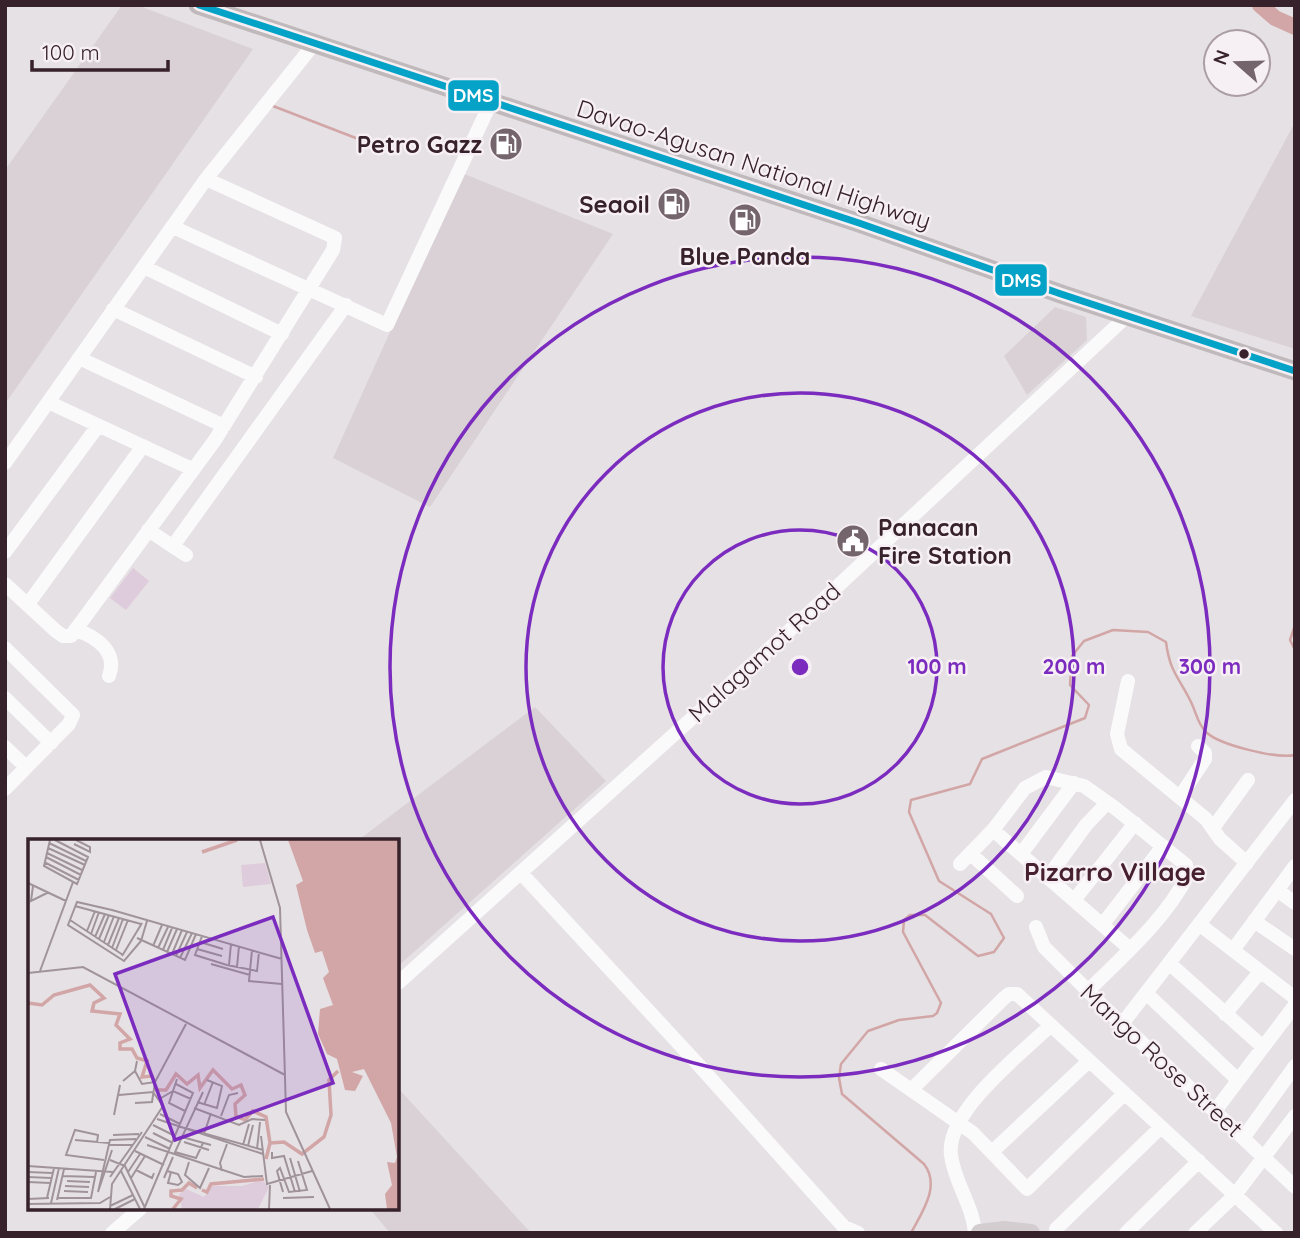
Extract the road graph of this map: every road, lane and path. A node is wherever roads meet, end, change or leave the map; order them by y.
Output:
1 (198, 5) edge
2 (314, 44) junction
3 (491, 102) junction
4 (206, 179) junction
5 (173, 226) junction
6 (144, 267) junction
7 (311, 288) junction
8 (346, 305) junction
9 (113, 309) junction
10 (1127, 316) junction
11 (282, 334) junction
12 (79, 358) junction
13 (1295, 371) edge
14 (256, 377) junction
15 (48, 402) junction
16 (98, 426) junction
17 (224, 426) junction
18 (143, 446) junction
19 (5, 463) edge
20 (192, 469) junction
21 (148, 530) junction
22 (173, 546) junction
23 (5, 552) edge
24 (186, 555) dead end
25 (5, 584) edge
26 (28, 604) junction
27 (76, 630) junction
28 (5, 648) edge
29 (109, 676) dead end
30 (1128, 681) dead end
31 (5, 698) edge
32 (51, 743) junction
33 (1198, 746) dead end
34 (5, 747) edge
35 (26, 767) junction
36 (1248, 780) dead end
37 (1074, 783) junction
38 (5, 789) edge
39 (1180, 797) junction
40 (1107, 803) junction
41 (1292, 808) edge
42 (1135, 823) junction
43 (1213, 828) junction
44 (993, 830) junction
45 (1163, 846) junction
46 (1021, 854) junction
47 (1247, 863) junction
48 (1295, 866) edge
49 (521, 873) junction
50 (1048, 877) junction
51 (1277, 890) junction
52 (1017, 896) dead end
53 (1075, 899) junction
54 (1295, 903) edge
55 (1254, 921) junction
56 (1103, 924) junction
57 (1199, 924) junction
58 (1036, 927) dead end
59 (1130, 949) junction
60 (1233, 950) junction
61 (1295, 950) edge
62 (1169, 963) junction
63 (1260, 972) junction
64 (399, 982) edge
65 (1088, 991) junction
66 (1146, 993) junction
67 (1295, 998) edge
68 (1295, 1005) edge
69 (1224, 1014) junction
70 (1122, 1024) junction
71 (1051, 1025) junction
72 (1263, 1047) junction
73 (1089, 1060) junction
74 (1295, 1066) edge
75 (881, 1069) dead end
76 (1238, 1080) junction
77 (911, 1090) junction
78 (1124, 1094) junction
79 (1215, 1111) junction
80 (1295, 1116) edge
81 (959, 1122) junction
82 (1161, 1127) junction
83 (1244, 1137) junction
84 (993, 1151) junction
85 (1264, 1158) junction
86 (1199, 1161) junction
87 (1294, 1184) edge
88 (1236, 1195) junction
89 (139, 1210) edge
90 (1056, 1230) dead end
91 (850, 1231) edge
92 (1272, 1232) edge
93 (112, 1233) edge
94 (977, 1233) edge
95 (1031, 1233) edge
96 (1126, 1233) edge
97 (1195, 1233) edge

1 - 2 highway, Davao-Agusan National Highway
2 - 3 highway, Davao-Agusan National Highway
2 - 4 street
3 - 8 street
3 - 10 highway, Davao-Agusan National Highway
4 - 5 street
4 - 7 street
5 - 6 street
5 - 7 street
6 - 9 street
6 - 11 street
7 - 8 street
7 - 11 street
8 - 22 street
9 - 12 street
9 - 14 street
10 - 13 highway, Davao-Agusan National Highway
10 - 49 street, Malagamot Road
11 - 14 street
12 - 15 street
12 - 17 street
14 - 17 street
15 - 16 street
15 - 19 street
16 - 18 street
16 - 23 street
17 - 20 street
18 - 20 street
18 - 26 street
20 - 21 street
21 - 22 street
21 - 27 street
22 - 24 street
25 - 26 street
26 - 27 street
27 - 29 street
28 - 32 street
30 - 39 street
31 - 32 street
32 - 35 street
33 - 39 street
34 - 35 street
35 - 38 street
36 - 43 street
37 - 40 street
37 - 44 street
37 - 46 street
39 - 43 street
40 - 42 street
40 - 50 street
41 - 47 street
42 - 45 street
42 - 53 street
43 - 47 street
44 - 46 street
44 - 52 street
45 - 56 street
45 - 59 street
46 - 50 street
47 - 57 street
48 - 51 street
49 - 64 street, Malagamot Road
49 - 91 street
50 - 53 street
51 - 54 street
51 - 55 street
53 - 56 street
55 - 60 street
55 - 61 street
56 - 59 street
57 - 60 street
57 - 62 street
58 - 65 street, Mango Rose Street
59 - 65 street
60 - 63 street
62 - 66 street
62 - 69 street
63 - 67 street
63 - 69 street
65 - 70 street, Mango Rose Street
66 - 70 street
66 - 76 street
68 - 72 street
69 - 72 street
70 - 79 street, Mango Rose Street
71 - 73 street
71 - 77 street
71 - 81 street
72 - 76 street
73 - 78 street
73 - 84 street
74 - 83 street
75 - 77 street
76 - 79 street
77 - 81 street
78 - 82 street
78 - 84 street
79 - 83 street, Mango Rose Street
80 - 85 street
81 - 84 street
81 - 94 street
82 - 86 street
82 - 90 street
83 - 85 street, Mango Rose Street
85 - 87 street, Mango Rose Street
85 - 88 street
86 - 88 street
86 - 96 street
88 - 92 street
88 - 97 street
89 - 93 street
94 - 95 main road

